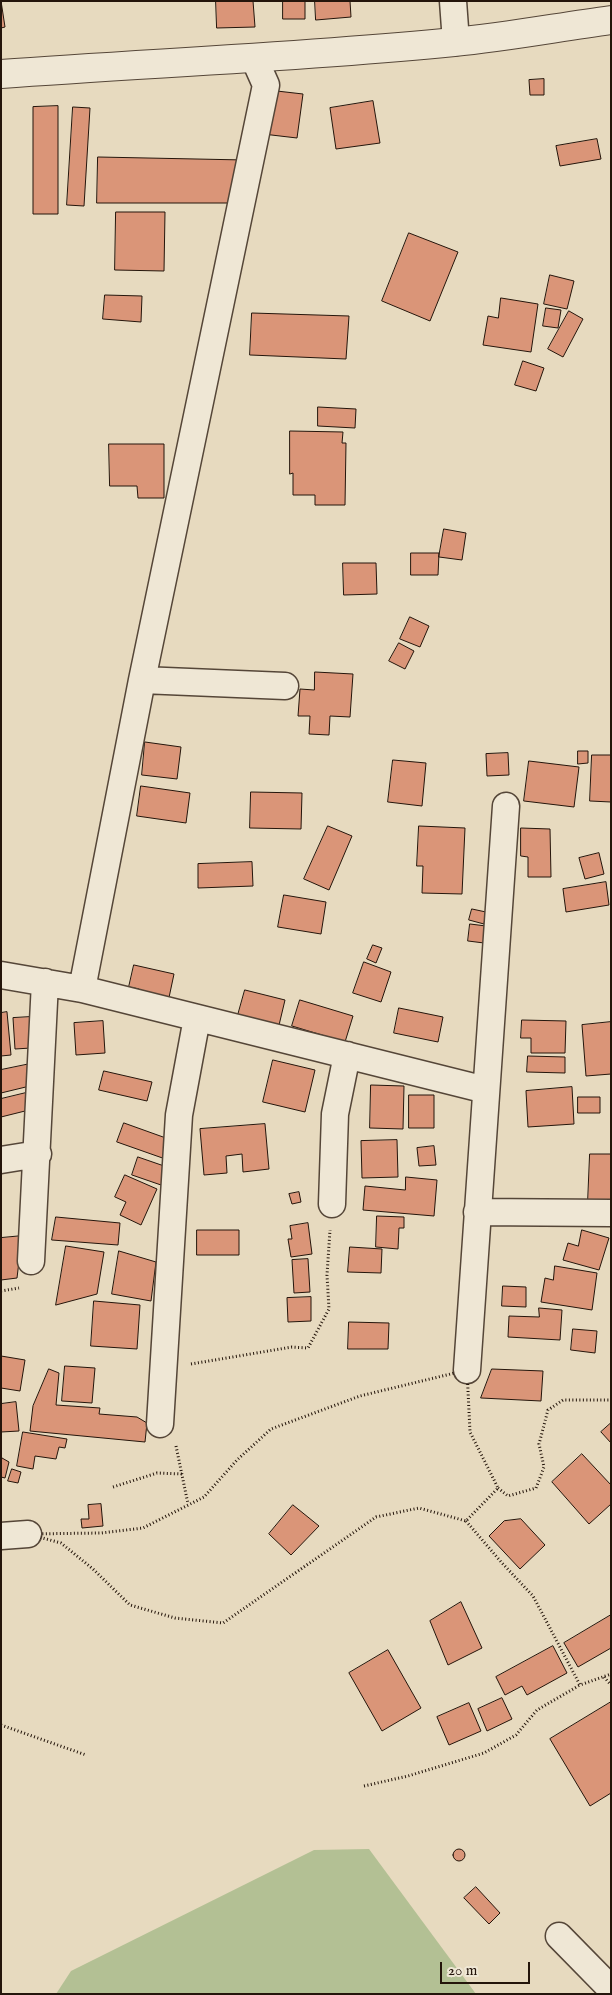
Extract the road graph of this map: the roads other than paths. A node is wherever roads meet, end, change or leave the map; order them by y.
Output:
1 (453, 1) edge
2 (611, 20) edge
3 (456, 42) junction
4 (254, 58) junction
5 (1, 74) edge
6 (142, 680) junction
7 (285, 686) dead end
8 (506, 806) dead end
9 (1, 975) edge
10 (44, 982) junction
11 (82, 989) junction
12 (197, 1018) junction
13 (347, 1055) junction
14 (486, 1090) junction
15 (38, 1154) junction
16 (1, 1160) edge
17 (332, 1204) road end
18 (477, 1212) junction
19 (611, 1213) edge
20 (31, 1261) dead end
21 (466, 1370) road end
22 (160, 1424) road end
23 (28, 1534) road end
24 (1, 1536) edge
25 (558, 1936) dead end
26 (611, 1989) edge

1 - 3 street
2 - 3 street
3 - 4 street
4 - 5 street
4 - 6 street
6 - 7 street
6 - 11 street
8 - 14 street
9 - 10 street
10 - 11 street
10 - 15 street
11 - 12 street
12 - 13 street
12 - 22 street
13 - 14 street
13 - 17 street
14 - 18 street
15 - 16 street
15 - 20 street
18 - 19 street
18 - 21 street
23 - 24 street
25 - 26 street

